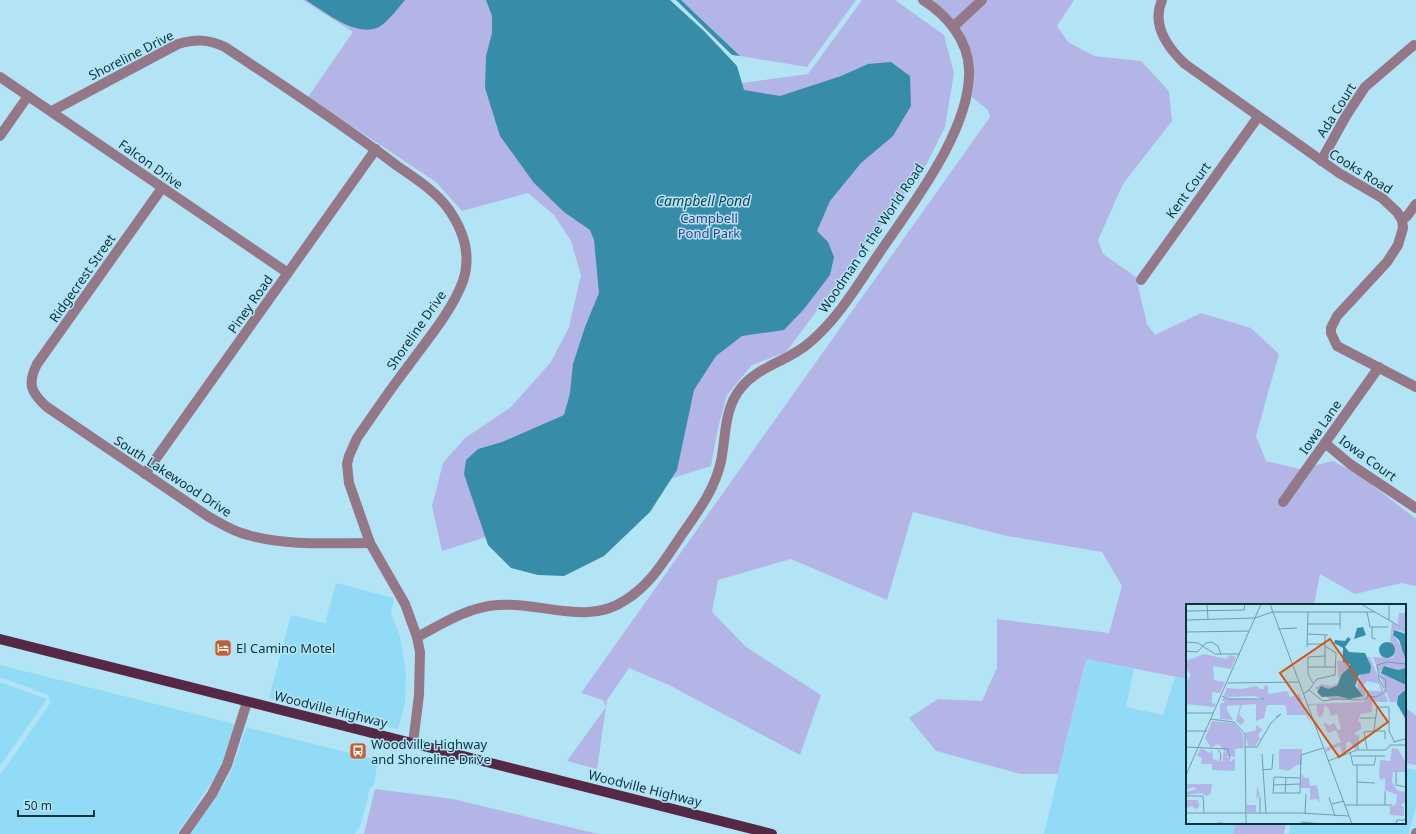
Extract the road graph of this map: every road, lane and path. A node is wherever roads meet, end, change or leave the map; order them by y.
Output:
1 (923, 0) edge
2 (982, 0) edge
3 (1162, 0) edge
4 (953, 27) junction
5 (1414, 45) dead end
6 (0, 76) edge
7 (28, 96) junction
8 (52, 112) junction
9 (1258, 117) junction
10 (0, 136) edge
11 (376, 149) junction
12 (1321, 161) junction
13 (162, 188) junction
14 (1416, 204) edge
15 (1402, 220) junction
16 (288, 273) junction
17 (1141, 280) dead end
18 (1379, 366) junction
19 (31, 386) joint
20 (1416, 387) edge
21 (1326, 443) junction
22 (145, 474) junction
23 (1283, 502) dead end
24 (1416, 508) edge
25 (370, 543) junction
26 (417, 637) junction
27 (0, 639) edge
28 (247, 702) junction
29 (413, 743) junction
30 (184, 834) edge
31 (772, 834) edge

1 - 4 street, Woodman of the World Road
2 - 4 street
3 - 9 street, Cooks Road
4 - 26 street, Woodman of the World Road
5 - 12 street, Ada Court
6 - 7 street, Falcon Drive
7 - 8 street, Falcon Drive
7 - 10 street
8 - 11 street, Shoreline Drive
8 - 13 street, Falcon Drive
9 - 12 street, Cooks Road
9 - 17 street, Kent Court
11 - 16 street, Piney Road
11 - 25 street, Shoreline Drive
12 - 15 street, Cooks Road
13 - 16 street, Falcon Drive
13 - 19 street, Ridgecrest Street
14 - 15 street
15 - 18 street
16 - 22 street, Piney Road
18 - 20 street
18 - 21 street, Iowa Lane
19 - 22 street, South Lakewood Drive
21 - 23 street, Iowa Lane
21 - 24 street, Iowa Court
22 - 25 street, South Lakewood Drive
25 - 26 street, Shoreline Drive
26 - 29 street, Shoreline Drive
27 - 28 main road, Woodville Highway
28 - 29 main road, Woodville Highway
28 - 30 street
29 - 31 main road, Woodville Highway

